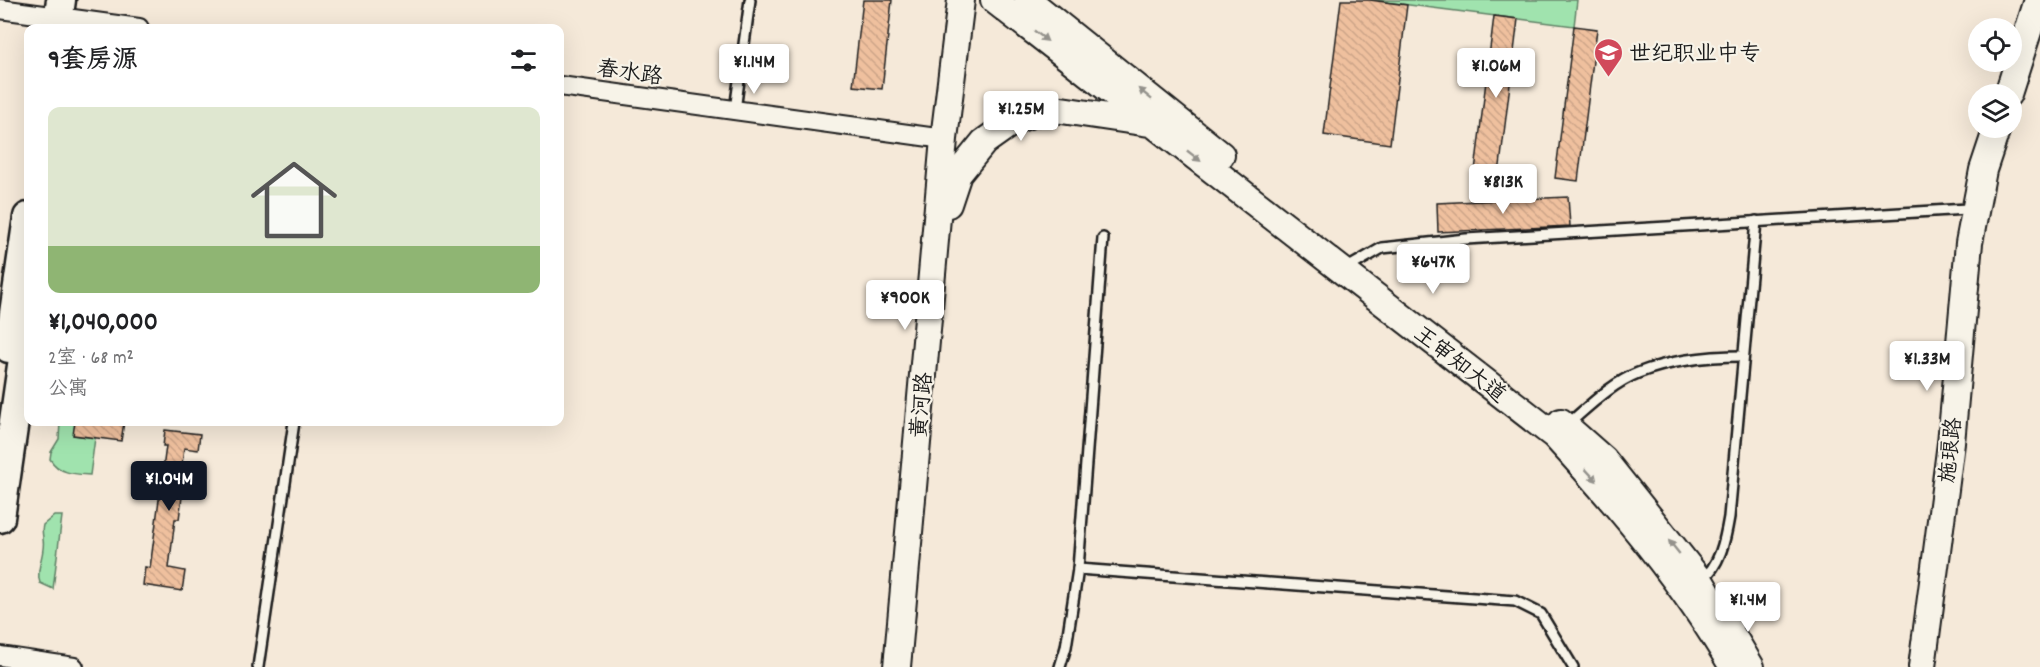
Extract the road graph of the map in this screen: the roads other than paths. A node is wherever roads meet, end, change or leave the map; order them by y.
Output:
1 (750, 0) edge
2 (961, 0) edge
3 (994, 0) edge
4 (1028, 0) edge
5 (2029, 0) edge
6 (2038, 0) edge
7 (0, 9) edge
8 (66, 16) edge
9 (2022, 21) edge
10 (115, 24) edge
11 (2012, 84) edge
12 (564, 87) edge
13 (735, 110) junction
14 (1152, 123) junction
15 (1982, 138) edge
16 (1994, 138) edge
17 (944, 139) junction
18 (1967, 209) junction
19 (1756, 221) junction
20 (1103, 238) dead end
21 (24, 244) edge
22 (934, 244) junction
23 (1349, 267) junction
24 (24, 352) edge
25 (1743, 356) junction
26 (0, 404) edge
27 (293, 426) edge
28 (1560, 431) junction
29 (0, 518) edge
30 (1078, 569) junction
31 (1693, 588) junction
32 (0, 656) edge
33 (1746, 665) edge
34 (74, 667) edge
35 (258, 667) edge
36 (897, 667) edge
37 (1059, 667) edge
38 (1573, 667) edge
39 (1917, 667) edge
40 (1922, 667) edge

1 - 13 lane
2 - 17 main road, 黄河路
3 -> 14 main road, 王审知大道
23 -> 4 main road
5 - 9 main road
6 - 11 main road
7 - 8 street
8 - 10 street
12 - 13 street, 春水路
13 - 17 street, 春水路
14 - 22 main road
14 -> 23 main road, 王审知大道
15 - 18 main road, 施琅路
16 - 40 main road, 施琅路
17 - 22 main road, 黄河路
18 - 19 lane
18 - 39 main road, 施琅路
19 - 23 lane
19 - 25 lane
20 - 30 lane
21 - 26 main road
22 - 36 main road, 黄河路
23 - 28 main road, 王审知大道
24 - 29 main road
25 - 28 lane
25 - 31 lane
27 - 35 lane
28 - 31 main road, 王审知大道
30 - 37 lane
30 - 38 lane
31 - 33 main road
31 - 33 main road, 王审知大道
32 - 34 street

